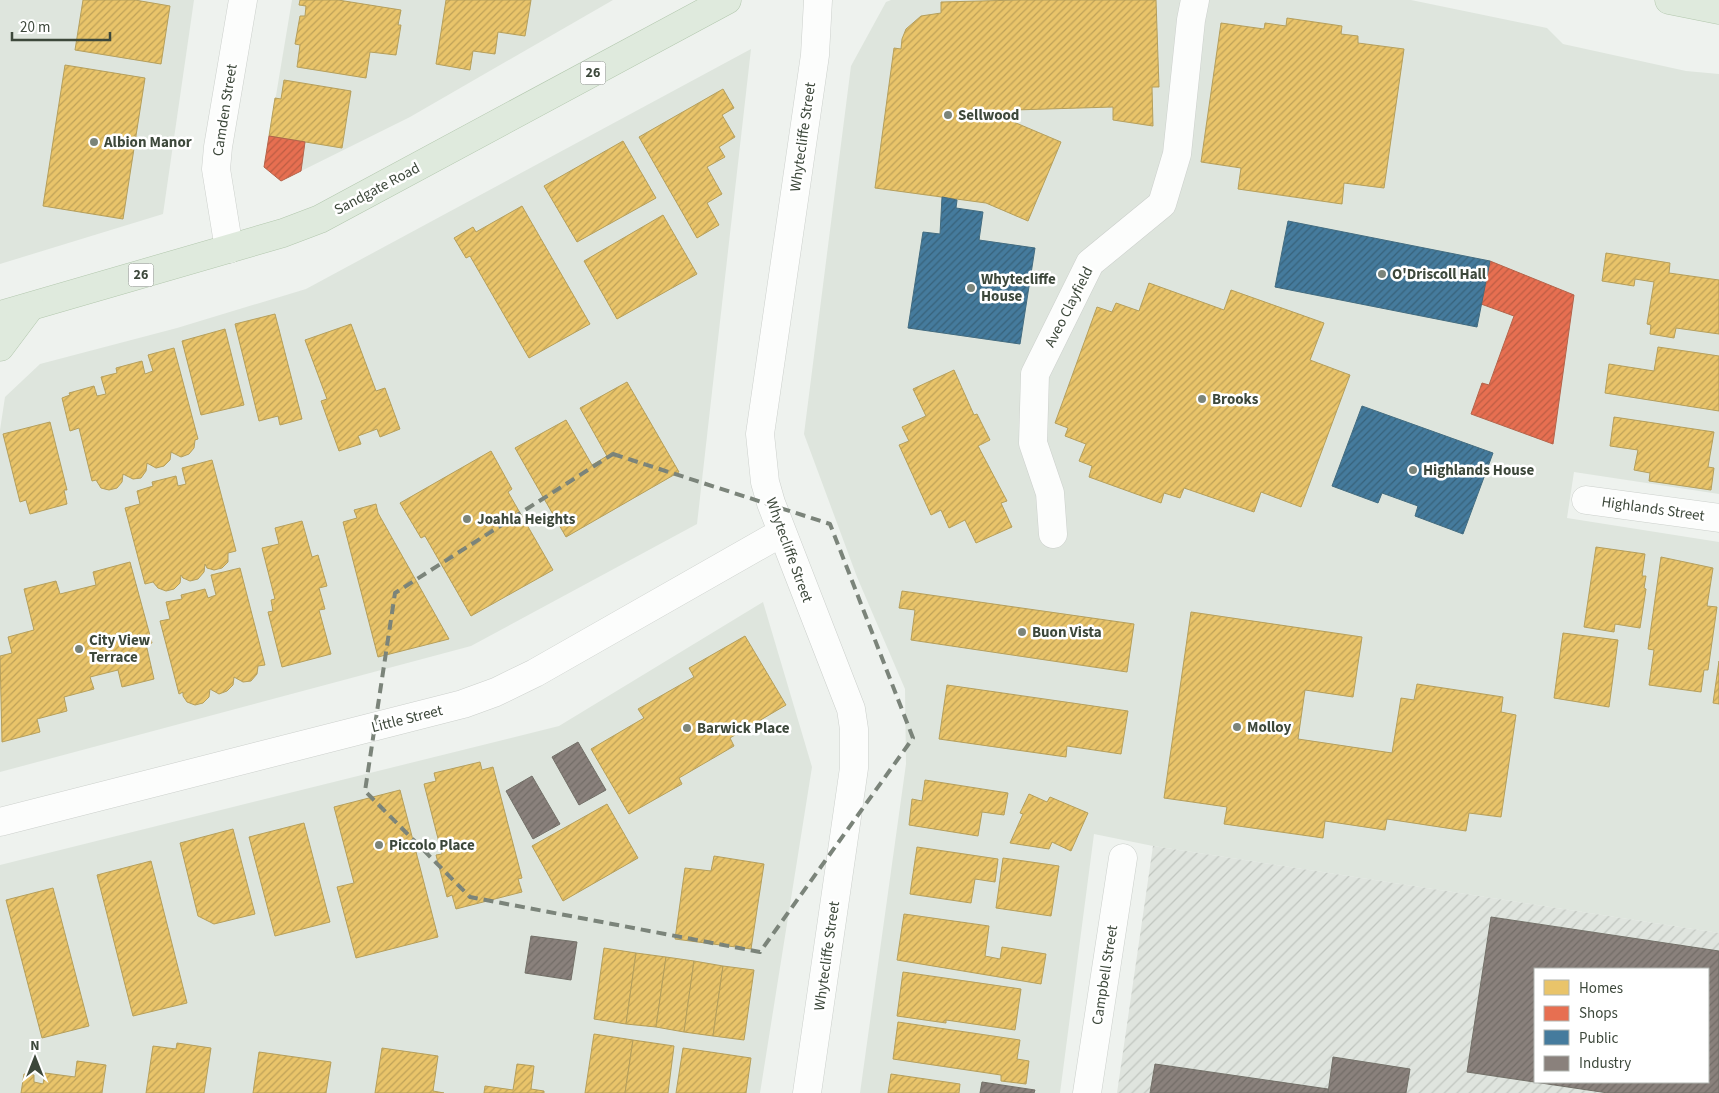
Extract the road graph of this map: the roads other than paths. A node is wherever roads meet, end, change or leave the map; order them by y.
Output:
1 (243, 0) edge
2 (727, 0) edge
3 (818, 0) edge
4 (1669, 0) edge
5 (1190, 7) edge
6 (1719, 10) edge
7 (229, 249) junction
8 (30, 307) junction
9 (0, 316) edge
10 (0, 347) edge
11 (1586, 500) dead end
12 (1719, 518) edge
13 (781, 532) junction
14 (1053, 534) dead end
15 (0, 822) edge
16 (1123, 858) dead end
17 (807, 1093) edge
18 (1087, 1093) edge

1 - 7 street, Camden Street
2 - 7 highway, Sandgate Road / 26
3 - 13 street, Whytecliffe Street
4 - 6 highway
5 - 14 street, Aveo Clayfield
7 - 8 highway, Sandgate Road / 26
8 - 9 highway, Sandgate Road / 26
8 - 10 highway
11 - 12 street, Highlands Street
13 - 15 street, Little Street
13 - 17 street, Whytecliffe Street
16 - 18 street, Campbell Street

